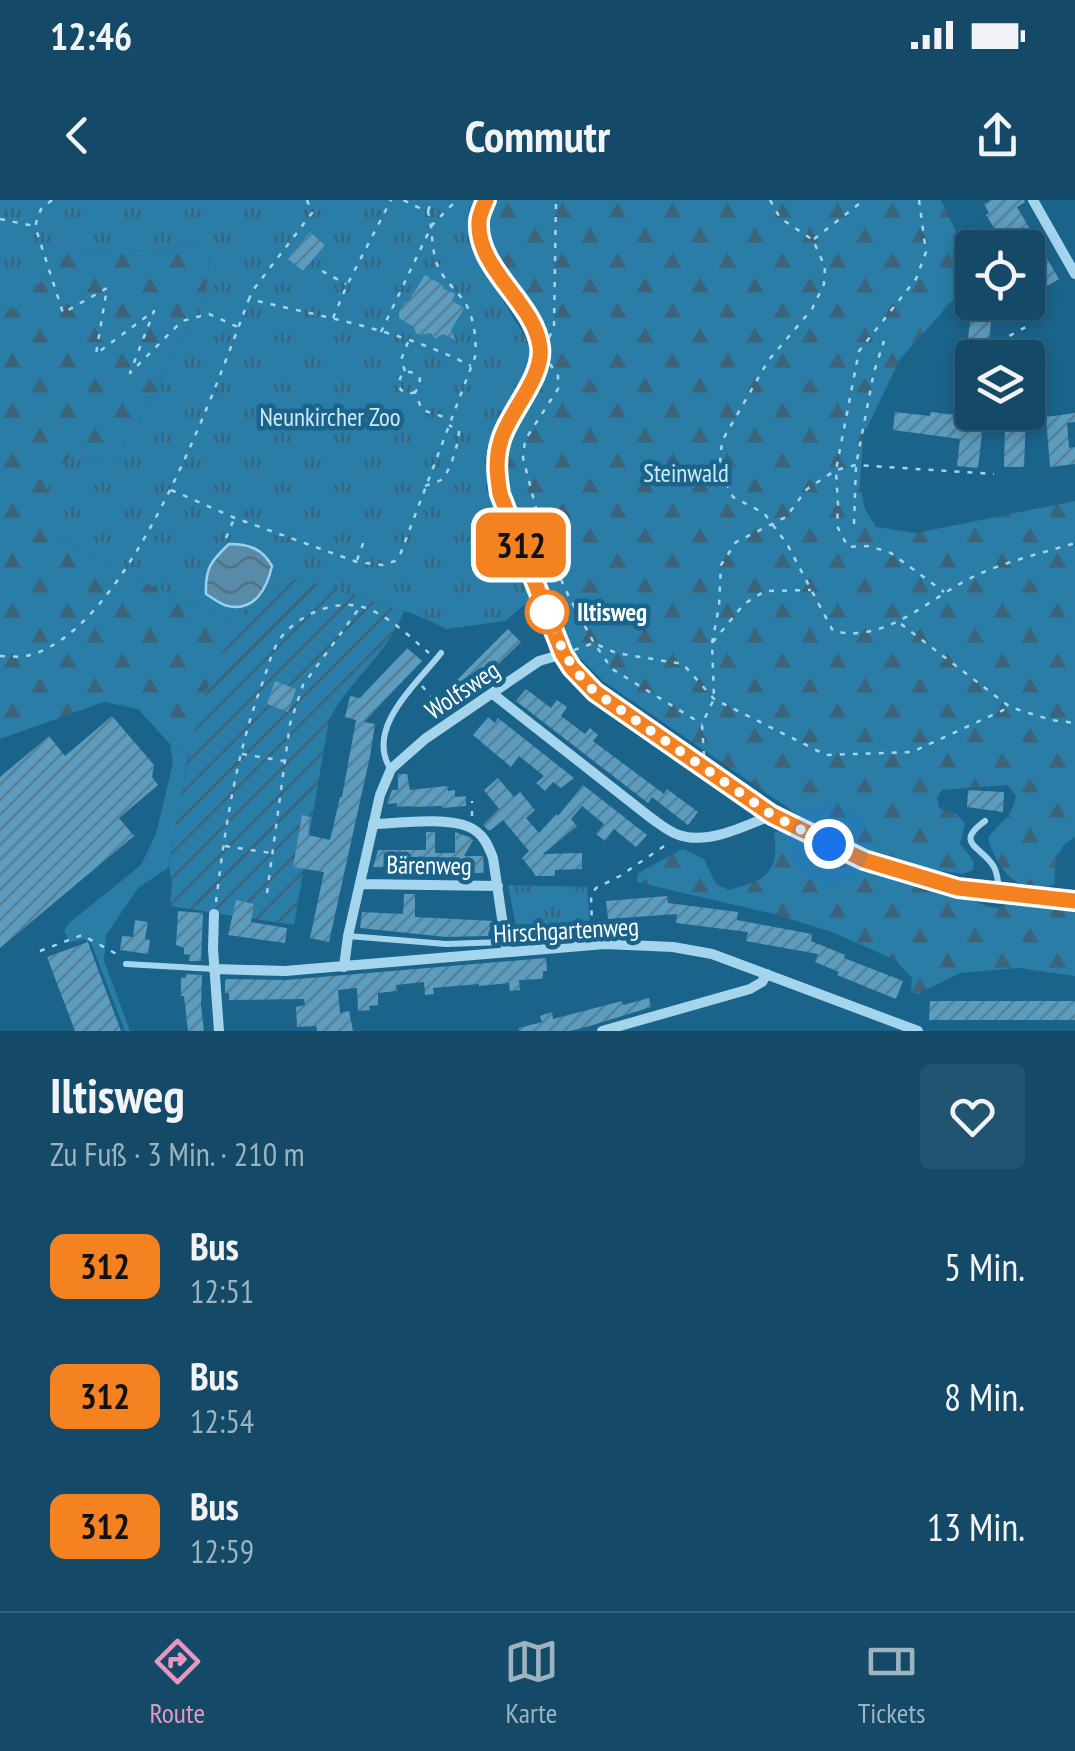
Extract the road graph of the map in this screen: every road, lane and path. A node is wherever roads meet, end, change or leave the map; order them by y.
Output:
1 (52, 200) edge
2 (307, 200) edge
3 (391, 200) edge
4 (403, 200) edge
5 (432, 200) edge
6 (457, 200) edge
7 (486, 200) edge
8 (556, 200) edge
9 (770, 200) edge
10 (864, 200) edge
11 (919, 200) edge
12 (1034, 200) edge
13 (428, 212) junction
14 (0, 220) edge
15 (432, 225) junction
16 (35, 226) junction
17 (813, 240) junction
18 (322, 271) dead end
19 (1075, 274) edge
20 (347, 285) junction
21 (249, 299) junction
22 (332, 320) junction
23 (1026, 326) dead end
24 (238, 327) junction
25 (381, 332) junction
26 (409, 340) junction
27 (884, 340) dead end
28 (1002, 340) edge
29 (540, 348) junction
30 (471, 366) junction
31 (406, 372) junction
32 (415, 392) junction
33 (449, 421) junction
34 (856, 465) junction
35 (836, 470) junction
36 (994, 474) dead end
37 (424, 486) junction
38 (171, 490) junction
39 (234, 518) junction
40 (774, 524) junction
41 (854, 524) dead end
42 (226, 538) dead end
43 (364, 541) dead end
44 (1075, 543) edge
45 (356, 562) junction
46 (812, 590) junction
47 (946, 593) junction
48 (360, 606) junction
49 (899, 623) junction
50 (712, 643) junction
51 (594, 644) junction
52 (563, 654) junction
53 (0, 656) edge
54 (438, 656) joint
55 (418, 682) junction
56 (493, 694) junction
57 (714, 698) junction
58 (1010, 707) junction
59 (452, 721) junction
60 (1075, 723) edge
61 (702, 724) junction
62 (240, 753) junction
63 (285, 761) junction
64 (705, 768) junction
65 (391, 769) junction
66 (472, 801) dead end
67 (772, 815) junction
68 (984, 821) dead end
69 (373, 824) junction
70 (470, 827) junction
71 (679, 836) junction
72 (224, 846) junction
73 (273, 853) junction
74 (360, 884) junction
75 (498, 886) junction
76 (267, 893) dead end
77 (1000, 894) junction
78 (1075, 900) edge
79 (214, 914) joint
80 (603, 930) dead end
81 (348, 936) junction
82 (507, 947) junction
83 (40, 952) dead end
84 (124, 960) joint
85 (344, 967) junction
86 (214, 969) junction
87 (768, 974) junction
88 (909, 1030) edge
89 (219, 1031) edge
90 (602, 1031) edge

1 - 16 path
2 - 21 path
3 - 20 path
4 - 13 path
5 - 13 path
6 - 15 path
7 - 29 street
8 - 29 path
9 - 17 path
10 - 17 path
11 - 35 path
12 - 19 street
13 - 15 path
14 - 16 path
15 - 25 path
15 - 30 path
16 - 24 path
17 - 40 path
18 - 20 path
20 - 22 path
21 - 22 path
21 - 24 path
22 - 25 path
23 - 28 path
24 - 38 path
25 - 26 path
26 - 30 path
26 - 31 path
27 - 34 path
29 - 51 path
29 - 52 street
30 - 33 path
31 - 32 path
31 - 32 path
32 - 33 path
33 - 37 path
33 - 37 path
34 - 35 path
34 - 36 path
34 - 41 path
35 - 40 path
35 - 47 path
37 - 45 path
38 - 39 path
38 - 53 path
39 - 42 path
39 - 45 path
40 - 46 path
40 - 50 path
43 - 45 path
44 - 47 path
46 - 49 path
46 - 50 path
47 - 49 path
48 - 54 path
48 - 62 path
48 - 63 path
49 - 58 path
50 - 57 path
51 - 52 path
51 - 57 path
51 - 61 path
52 - 56 street, Wolfsweg
52 - 64 street
54 - 55 lane, Wolfsweg
55 - 59 path
55 - 65 lane, Wolfsweg
56 - 59 street, Wolfsweg
56 - 71 street
57 - 58 path
57 - 61 path
58 - 60 path
59 - 65 street, Wolfsweg
61 - 64 path
62 - 63 path
62 - 72 path
63 - 73 path
64 - 67 street
65 - 69 street, Wolfsweg
66 - 70 path
67 - 71 street
67 - 77 street
68 - 77 lane
69 - 70 street
69 - 74 street, Wolfsweg
70 - 75 street
71 - 80 path
72 - 73 path
72 - 79 path
73 - 76 path
74 - 75 street, Bärenweg
74 - 81 street, Wolfsweg
75 - 82 street
77 - 78 street
79 - 86 street
81 - 82 lane, Hirschgartenweg
81 - 85 street, Wolfsweg
82 - 85 street, Hirschgartenweg
82 - 87 street, Hirschgartenweg
83 - 84 path
84 - 86 lane
85 - 86 street, Hirschgartenweg
86 - 89 street
87 - 88 street, Hirschgartenweg
87 - 90 street

